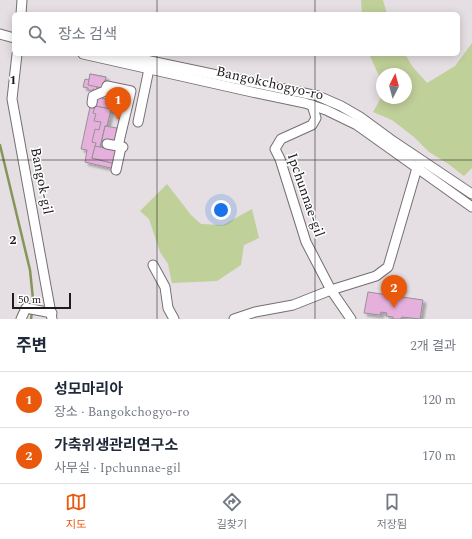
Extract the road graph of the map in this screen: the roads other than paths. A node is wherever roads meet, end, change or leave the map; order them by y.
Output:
1 (22, 0) edge
2 (21, 12) edge
3 (0, 30) edge
4 (12, 33) edge
5 (0, 34) edge
6 (12, 37) edge
7 (17, 56) edge
8 (92, 56) edge
9 (127, 56) edge
10 (149, 69) junction
11 (92, 103) dead end
12 (312, 105) junction
13 (126, 108) junction
14 (141, 110) junction
15 (138, 122) dead end
16 (107, 144) dead end
17 (120, 147) junction
18 (420, 164) junction
19 (116, 170) dead end
20 (472, 194) edge
21 (472, 207) edge
22 (153, 265) dead end
23 (331, 290) junction
24 (52, 316) edge
25 (20, 319) edge
26 (174, 319) edge
27 (234, 319) edge
28 (351, 319) edge

1 - 2 street
3 - 4 street
5 - 6 street
7 - 24 street, Bangok-gil
8 - 10 street, Bangokchogyo-ro
9 - 18 street, Bangokchogyo-ro
10 - 12 street, Bangokchogyo-ro
10 - 14 street
11 - 13 street
12 - 18 street, Bangokchogyo-ro
12 - 23 street, Ipchunnae-gil
13 - 14 street
13 - 17 street
14 - 15 street
16 - 17 street
17 - 19 street
18 - 20 street, Bangokchogyo-ro
18 - 21 street, Bangokchogyo-ro
18 - 23 street
22 - 26 street
23 - 27 street
23 - 28 street, Ipchunnae-gil
24 - 25 street

